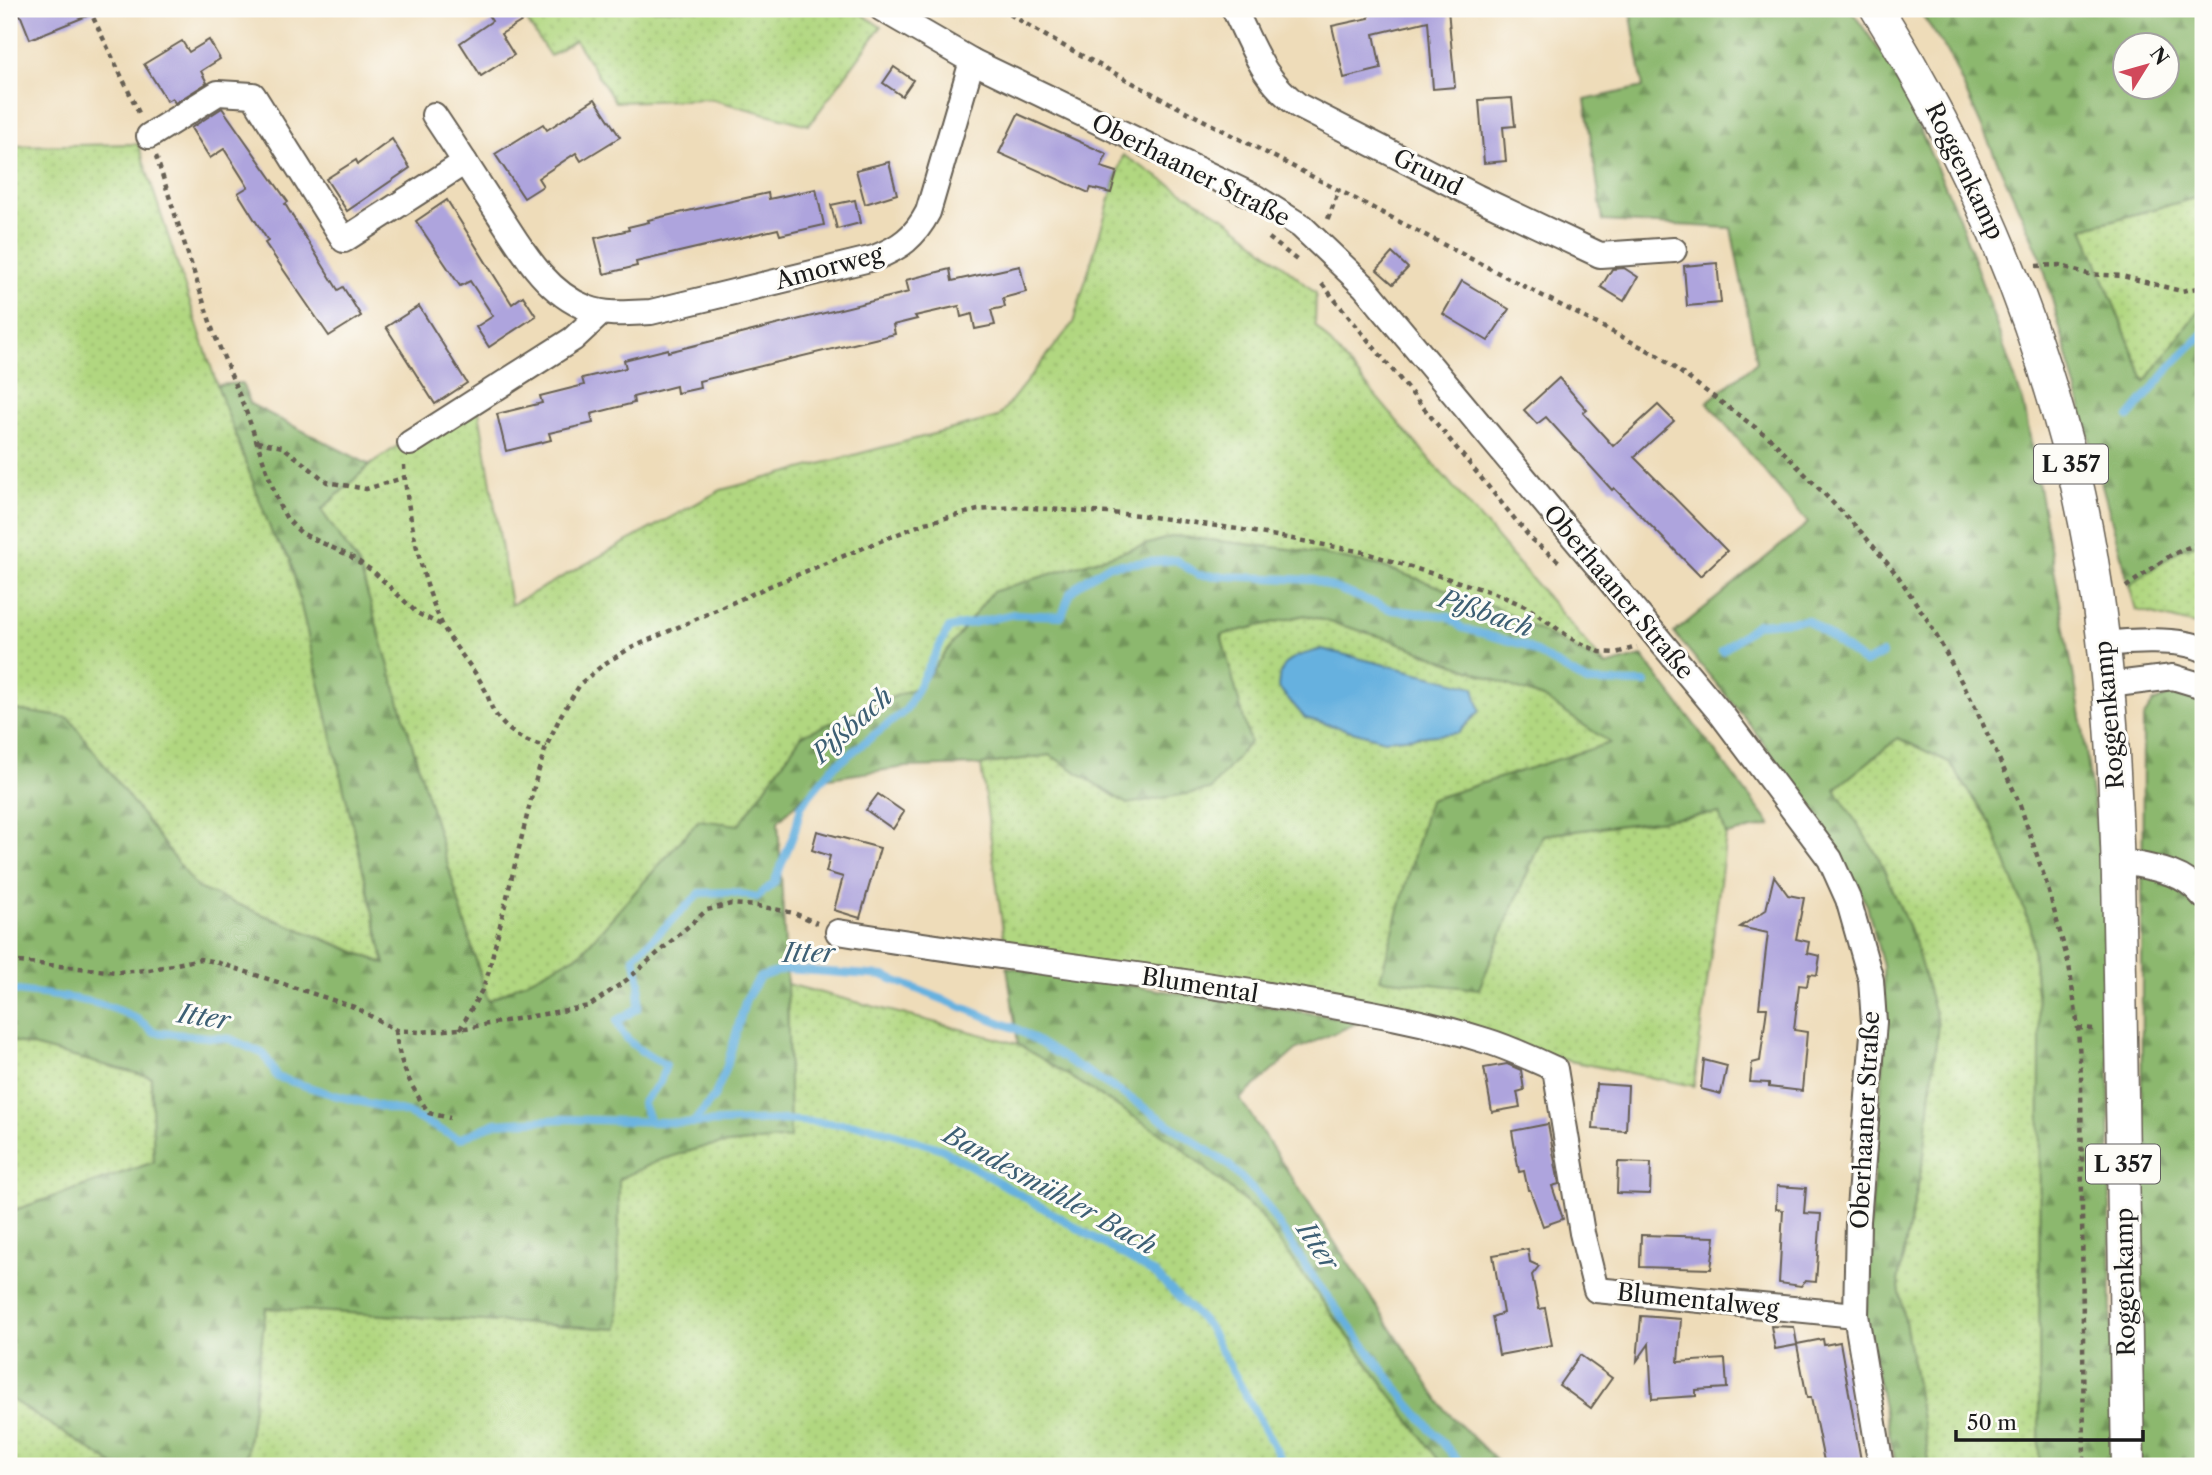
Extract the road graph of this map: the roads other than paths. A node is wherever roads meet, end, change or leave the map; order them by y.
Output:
1 (882, 9) edge
2 (1234, 9) edge
3 (1877, 9) edge
4 (972, 61) junction
5 (434, 114) dead end
6 (149, 136) road end
7 (464, 162) junction
8 (1674, 250) dead end
9 (601, 313) junction
10 (410, 443) dead end
11 (2103, 644) junction
12 (2203, 649) edge
13 (2108, 685) junction
14 (2203, 686) edge
15 (2118, 861) junction
16 (2203, 896) edge
17 (838, 932) road end
18 (1555, 1069) joint
19 (1856, 1315) junction
20 (1881, 1466) edge
21 (2127, 1466) edge

1 - 4 street, Oberhaaner Straße
2 - 8 street, Grund
3 - 11 main road, Roggenkamp / L 357
4 - 9 street, Amorweg
4 - 19 street, Oberhaaner Straße
5 - 7 street, Amorweg
6 - 7 street
7 - 9 street, Amorweg
9 - 10 street
11 - 12 street
11 - 13 main road, Roggenkamp / L 357
13 - 14 street
13 - 15 main road, Roggenkamp / L 357
15 - 16 street
15 - 21 main road, Roggenkamp / L 357
17 - 18 street, Blumental
18 - 19 street, Blumentalweg
19 - 20 street, Oberhaaner Straße

